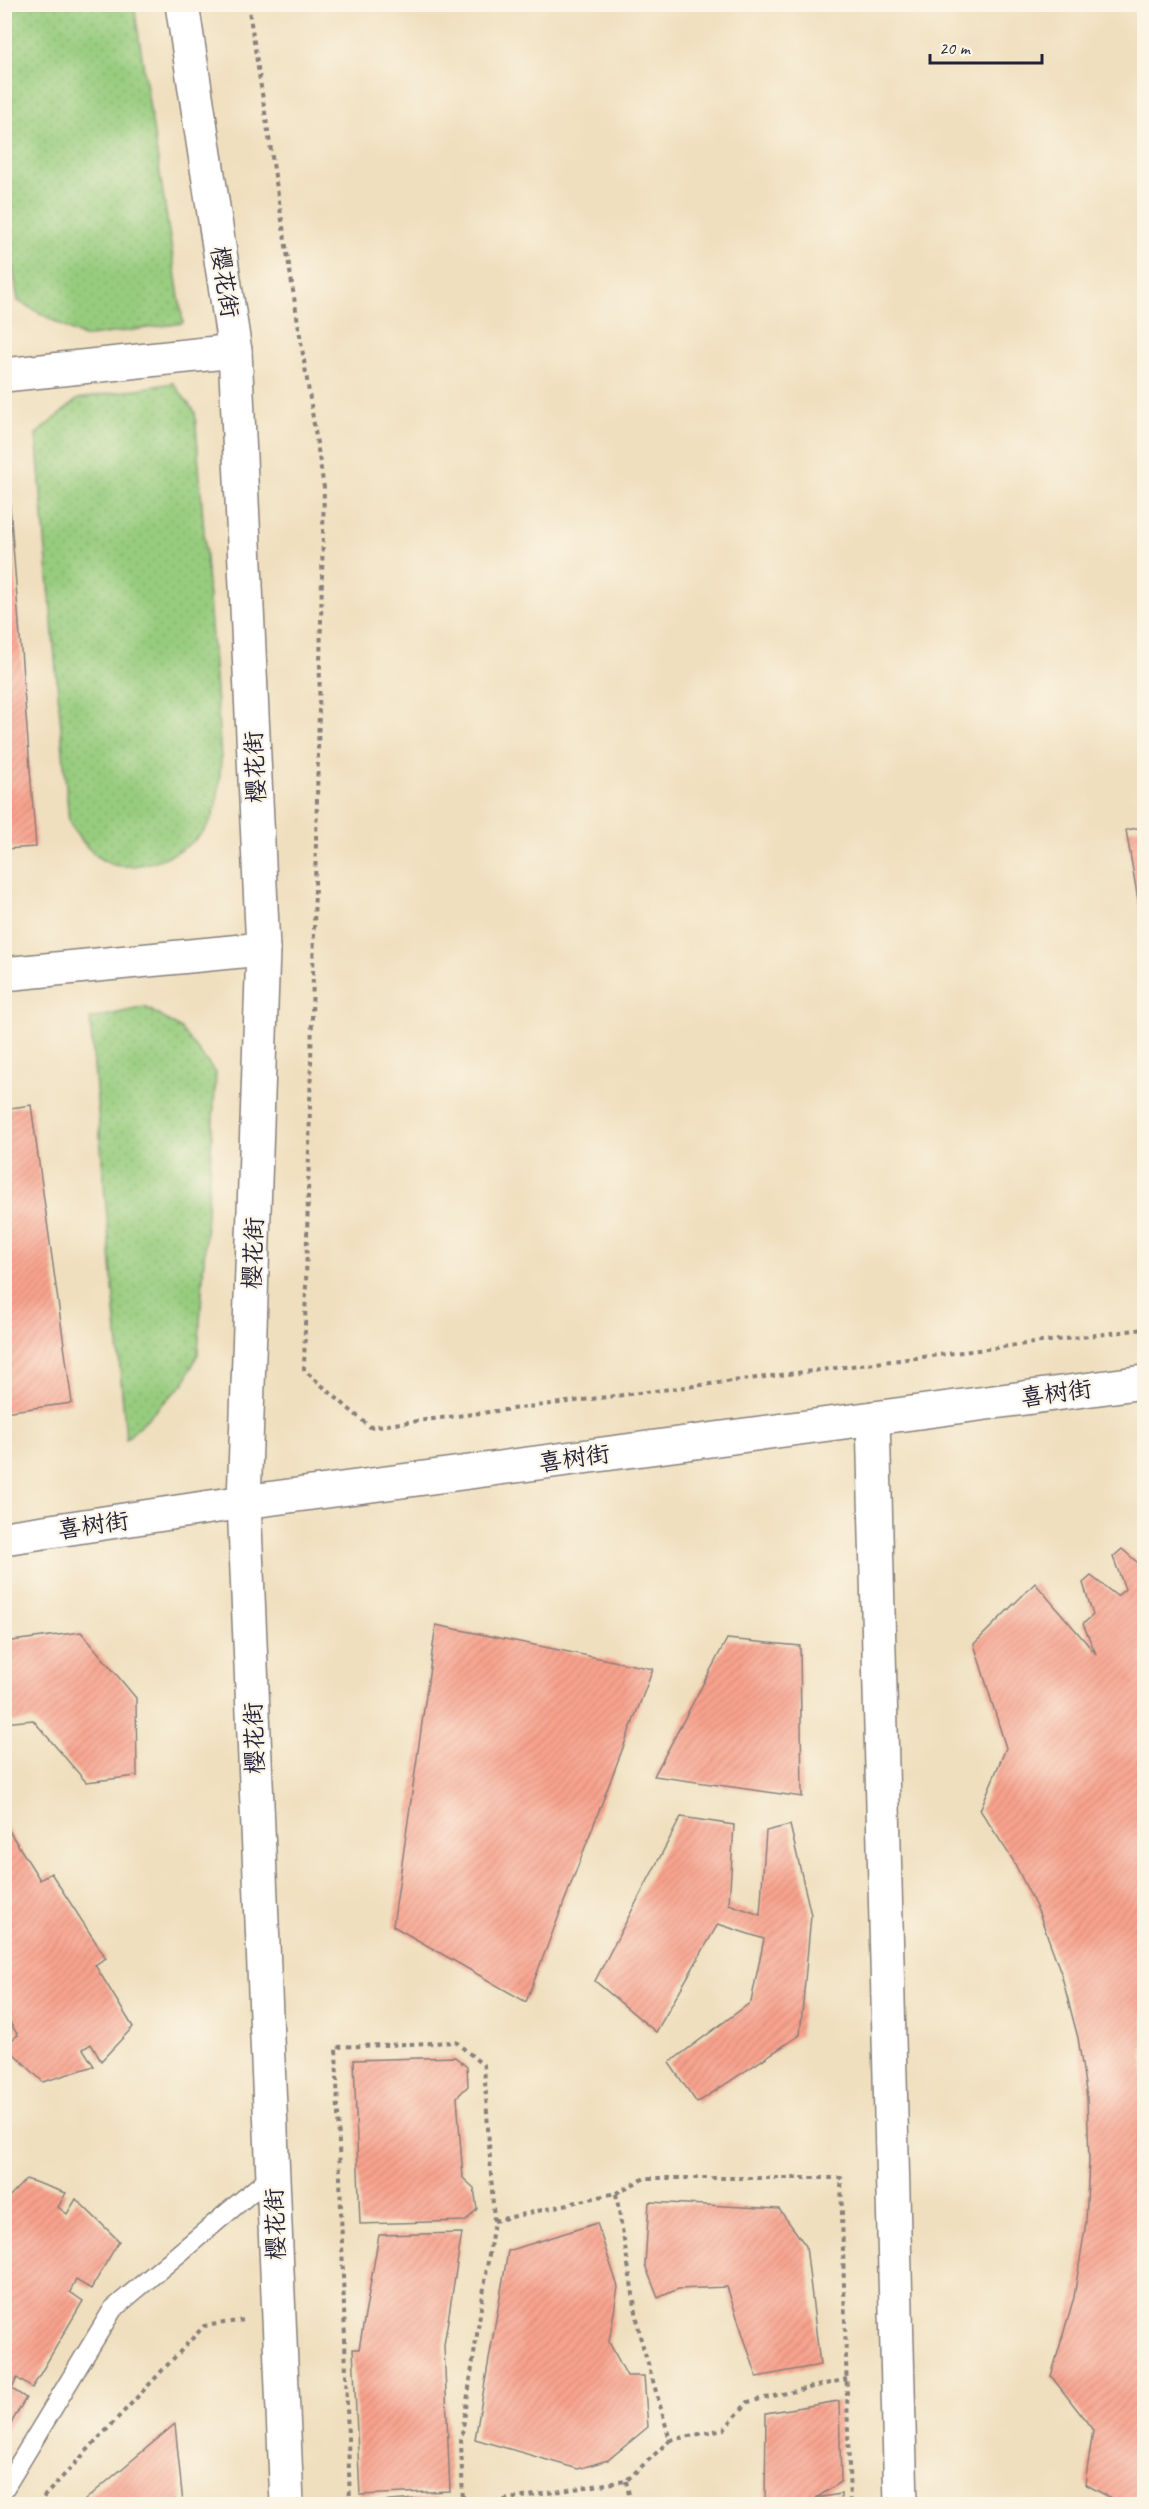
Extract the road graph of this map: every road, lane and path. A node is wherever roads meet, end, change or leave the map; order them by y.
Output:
1 (182, 4) edge
2 (248, 4) edge
3 (236, 351) junction
4 (4, 375) edge
5 (263, 949) junction
6 (4, 974) edge
7 (1144, 1329) edge
8 (1144, 1382) edge
9 (873, 1418) junction
10 (244, 1502) junction
11 (4, 1538) edge
12 (273, 2174) junction
13 (616, 2193) junction
14 (494, 2221) junction
15 (279, 2314) junction
16 (847, 2379) junction
17 (670, 2440) junction
18 (626, 2481) junction
19 (4, 2489) edge
20 (37, 2505) edge
21 (287, 2505) edge
22 (350, 2505) edge
23 (463, 2505) edge
24 (477, 2505) edge
25 (631, 2505) edge
26 (850, 2505) edge
27 (901, 2505) edge

1 - 3 street, 樱花街
2 - 7 path
3 - 4 street
3 - 5 street, 樱花街
5 - 6 street
5 - 10 street, 樱花街
8 - 9 street, 喜树街
9 - 10 street, 喜树街
9 - 27 street
10 - 11 street, 喜树街
10 - 12 street, 樱花街
12 - 15 street, 樱花街
12 - 19 lane
13 - 14 path
13 - 16 path
13 - 17 path
14 - 22 path
14 - 23 path
15 - 20 path
15 - 21 street, 樱花街
16 - 17 path
16 - 26 path
17 - 18 path
18 - 24 path
18 - 25 path

